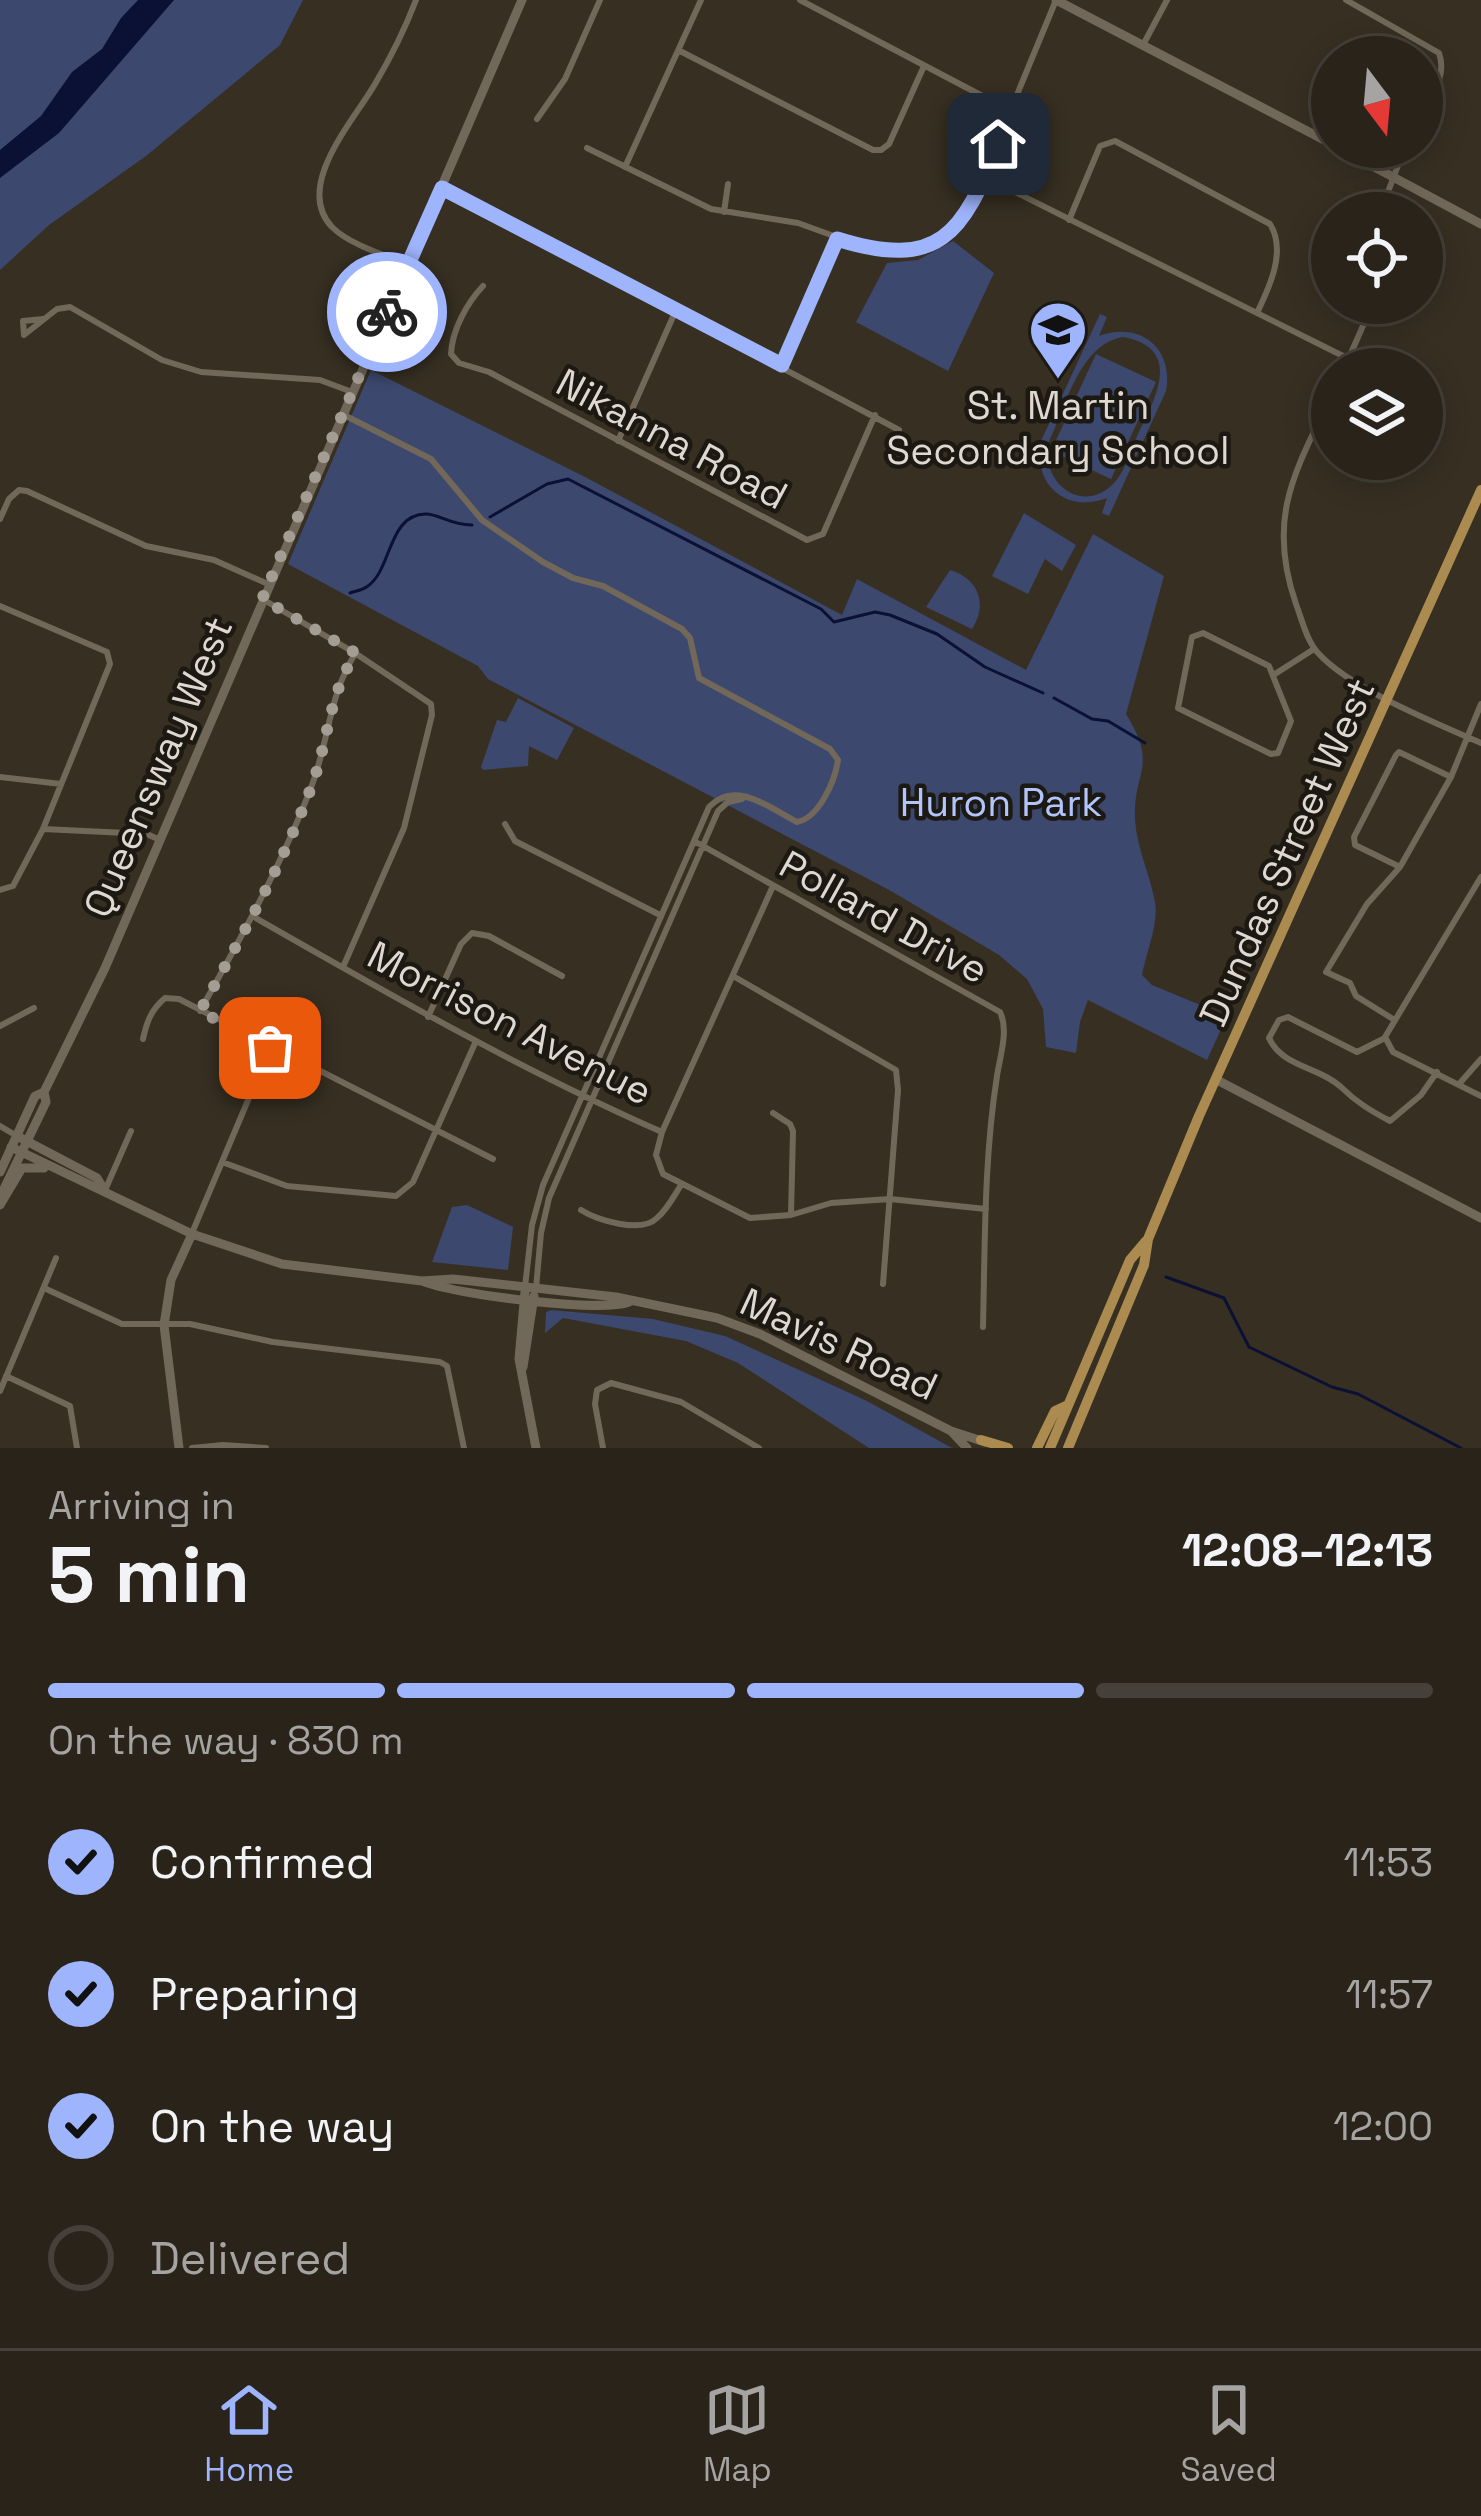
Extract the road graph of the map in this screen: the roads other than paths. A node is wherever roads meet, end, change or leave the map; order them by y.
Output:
1 (416, 0) edge
2 (521, 0) edge
3 (600, 0) edge
4 (701, 0) edge
5 (800, 0) edge
6 (1056, 0) edge
7 (1167, 0) edge
8 (1346, 0) edge
9 (1409, 36) edge
10 (1143, 44) junction
11 (680, 51) junction
12 (924, 66) junction
13 (1010, 111) junction
14 (537, 119) dead end
15 (1311, 134) edge
16 (587, 148) dead end
17 (626, 167) junction
18 (1377, 168) edge
19 (1397, 168) edge
20 (985, 177) junction
21 (1394, 177) junction
22 (728, 184) dead end
23 (442, 188) junction
24 (1388, 192) edge
25 (724, 212) junction
26 (1069, 220) junction
27 (1481, 224) edge
28 (837, 239) junction
29 (409, 264) junction
30 (483, 286) dead end
31 (676, 310) junction
32 (1258, 314) junction
33 (44, 319) dead end
34 (1326, 348) edge
35 (782, 365) junction
36 (352, 392) junction
37 (342, 414) junction
38 (875, 415) junction
39 (899, 430) dead end
40 (618, 441) junction
41 (1311, 442) edge
42 (1481, 490) edge
43 (0, 519) edge
44 (268, 584) junction
45 (262, 599) junction
46 (0, 606) edge
47 (1314, 649) junction
48 (356, 653) junction
49 (1275, 674) junction
50 (1387, 698) junction
51 (1481, 704) edge
52 (1469, 738) junction
53 (1481, 743) edge
54 (0, 777) edge
55 (1451, 777) junction
56 (62, 784) junction
57 (749, 798) junction
58 (505, 824) dead end
59 (43, 830) junction
60 (160, 840) junction
61 (694, 842) junction
62 (703, 846) junction
63 (1400, 867) junction
64 (1481, 877) edge
65 (773, 886) junction
66 (0, 890) edge
67 (661, 915) junction
68 (254, 917) junction
69 (671, 920) junction
70 (343, 967) junction
71 (562, 976) dead end
72 (733, 976) junction
73 (34, 1008) dead end
74 (200, 1011) junction
75 (428, 1017) junction
76 (1394, 1019) junction
77 (0, 1026) edge
78 (143, 1039) dead end
79 (1385, 1039) junction
80 (476, 1041) junction
81 (270, 1048) junction
82 (1481, 1059) edge
83 (1437, 1072) junction
84 (1217, 1080) junction
85 (1460, 1083) junction
86 (583, 1096) junction
87 (1481, 1096) edge
88 (592, 1101) junction
89 (773, 1113) dead end
90 (0, 1126) edge
91 (131, 1131) dead end
92 (434, 1131) junction
93 (662, 1132) junction
94 (22, 1138) junction
95 (11, 1147) edge
96 (493, 1159) dead end
97 (222, 1162) junction
98 (0, 1172) edge
99 (58, 1172) junction
100 (682, 1185) junction
101 (105, 1191) junction
102 (890, 1199) junction
103 (0, 1201) edge
104 (986, 1209) junction
105 (580, 1210) dead end
106 (791, 1215) junction
107 (1481, 1218) edge
108 (192, 1234) junction
109 (1148, 1239) junction
110 (56, 1258) dead end
111 (883, 1283) dead end
112 (44, 1288) junction
113 (530, 1293) junction
114 (164, 1324) junction
115 (983, 1328) dead end
116 (6, 1376) junction
117 (0, 1391) edge
118 (1068, 1405) junction
119 (951, 1431) junction
120 (981, 1439) junction
121 (77, 1448) edge
122 (178, 1448) edge
123 (192, 1448) edge
124 (266, 1448) edge
125 (464, 1448) edge
126 (532, 1448) edge
127 (603, 1448) edge
128 (759, 1448) edge
129 (968, 1448) edge
130 (997, 1448) edge
131 (1008, 1448) edge
132 (1037, 1448) edge
133 (1050, 1448) edge
134 (1071, 1448) edge

1 - 29 street
2 - 23 street, Queensway West
3 - 14 street
4 - 11 street
5 - 12 street
6 - 10 street
6 - 13 street
7 - 10 street
8 - 9 street
10 - 15 street
11 - 12 street
11 - 17 street
12 - 13 street
13 - 20 street
16 - 17 street
17 - 25 street
18 - 21 street
19 - 21 street
20 - 26 street
20 - 28 street
21 - 24 street
21 - 27 street
22 - 25 street
23 - 29 street, Queensway West
23 - 31 street
25 - 28 street
26 - 32 street
26 - 32 street
28 - 35 street
29 - 36 street, Queensway West
30 - 40 street, Nikanna Road
31 - 35 street
31 - 40 street
32 - 34 street
33 - 36 street
35 - 38 street
36 - 37 street, Queensway West
37 - 44 street, Queensway West
37 - 57 street
38 - 39 street
38 - 40 street, Nikanna Road
41 - 47 street
42 - 50 main road, Dundas Street West
43 - 44 street
44 - 45 street, Queensway West
45 - 48 street
45 - 60 street, Queensway West
46 - 56 street
47 - 49 street
47 - 50 street
48 - 68 street
48 - 70 street
49 - 49 street
50 - 52 street
50 - 84 main road, Dundas Street West
51 - 52 street
52 - 53 street
52 - 55 street
54 - 56 street
55 - 63 street
55 - 63 street
56 - 59 street
57 - 61 street
57 - 62 street
58 - 67 street
59 - 60 street
59 - 66 street
60 - 94 street, Queensway West
61 - 62 street, Pollard Drive
61 - 67 street
62 - 65 street, Pollard Drive
62 - 69 street
63 - 76 street
64 - 76 street
65 - 72 street
65 - 104 street, Pollard Drive
67 - 69 street
67 - 86 street
68 - 70 street, Morrison Avenue
68 - 74 street
69 - 88 street
70 - 75 street, Morrison Avenue
71 - 75 street
72 - 93 street
72 - 102 street
73 - 77 street
74 - 78 street
74 - 81 street
75 - 80 street, Morrison Avenue
76 - 79 street
79 - 83 street
79 - 83 street
80 - 86 street, Morrison Avenue
80 - 92 street
81 - 92 street
81 - 97 street
82 - 85 street
83 - 85 street
84 - 107 street
84 - 109 main road, Dundas Street West
85 - 87 street
86 - 88 street, Morrison Avenue
86 - 113 street
88 - 93 street, Morrison Avenue
88 - 113 street
89 - 106 street
90 - 94 street
91 - 101 street
92 - 96 street
92 - 97 street
93 - 100 street, Morrison Avenue
94 - 95 street, Queensway West
94 - 101 street, Mavis Road
95 - 98 street, Queensway West
95 - 99 street, Mavis Road
95 - 103 street, Queensway West
97 - 108 street
99 - 101 street, Mavis Road
99 - 103 street
100 - 105 street
100 - 106 street
101 - 108 street, Mavis Road
102 - 104 street
102 - 106 street
102 - 111 street
104 - 115 street
108 - 113 street, Mavis Road
108 - 114 street
109 - 118 main road, Dundas Street West
109 - 134 main road, Dundas Street West
110 - 112 street
112 - 114 street
112 - 116 street
113 - 119 street, Mavis Road
113 - 126 street
114 - 122 street
114 - 125 street
116 - 117 street
116 - 121 street
118 - 132 main road
118 - 133 main road, Dundas Street West
119 - 120 street, Mavis Road
119 - 129 street, Mavis Road
120 - 130 street, Mavis Road
120 - 131 main road
123 - 124 street
127 - 128 street

